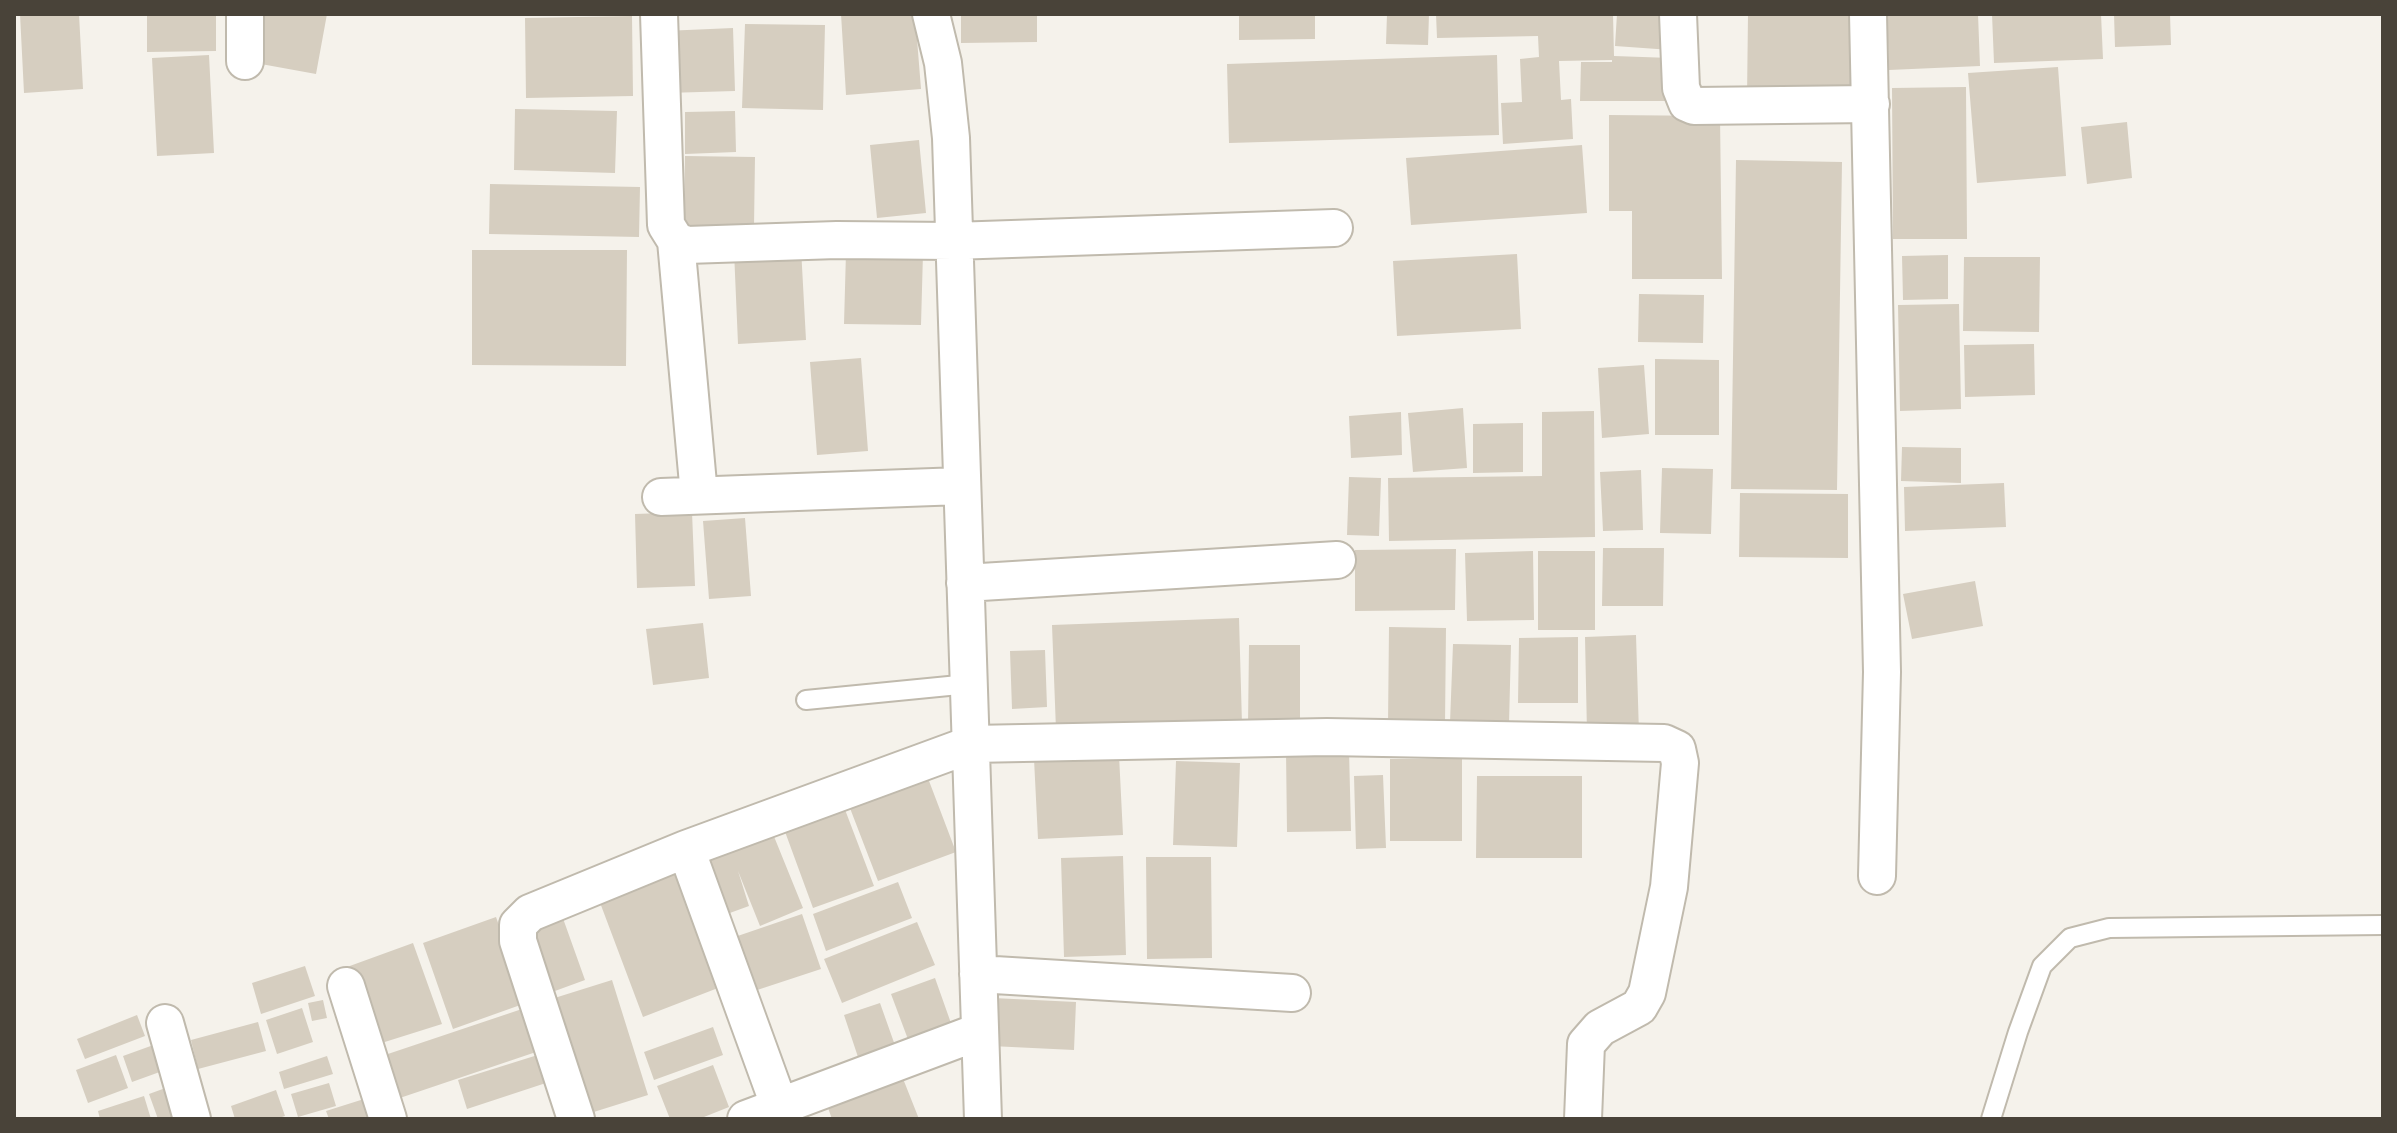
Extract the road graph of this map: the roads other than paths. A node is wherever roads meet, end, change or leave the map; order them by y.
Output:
1 (245, 14) edge
2 (659, 14) edge
3 (931, 14) edge
4 (1678, 14) edge
5 (1868, 14) edge
6 (245, 61) dead end
7 (1871, 104) junction
8 (1334, 228) dead end
9 (676, 241) junction
10 (953, 241) junction
11 (961, 486) junction
12 (699, 495) junction
13 (661, 497) dead end
14 (1337, 560) dead end
15 (965, 583) junction
16 (969, 684) junction
17 (806, 700) dead end
18 (972, 744) junction
19 (686, 849) junction
20 (1877, 876) dead end
21 (2383, 925) edge
22 (978, 974) junction
23 (346, 986) dead end
24 (1292, 993) dead end
25 (165, 1023) dead end
26 (978, 1032) junction
27 (779, 1105) junction
28 (192, 1119) edge
29 (388, 1119) edge
30 (576, 1119) edge
31 (746, 1119) edge
32 (983, 1119) edge
33 (1583, 1119) edge
34 (1991, 1119) edge

1 - 6 street
2 - 9 street
3 - 10 street
4 - 7 street
5 - 7 street
7 - 20 street
8 - 10 street
9 - 10 street
9 - 12 street
10 - 11 street
11 - 12 street
11 - 15 street
12 - 13 street
14 - 15 street
15 - 16 street
16 - 17 lane
16 - 18 street
18 - 19 street
18 - 22 street
18 - 33 street
19 - 27 street
19 - 30 street
21 - 34 lane
22 - 24 street
22 - 26 street
23 - 29 street
25 - 28 street
26 - 27 street
26 - 32 street
27 - 31 street

